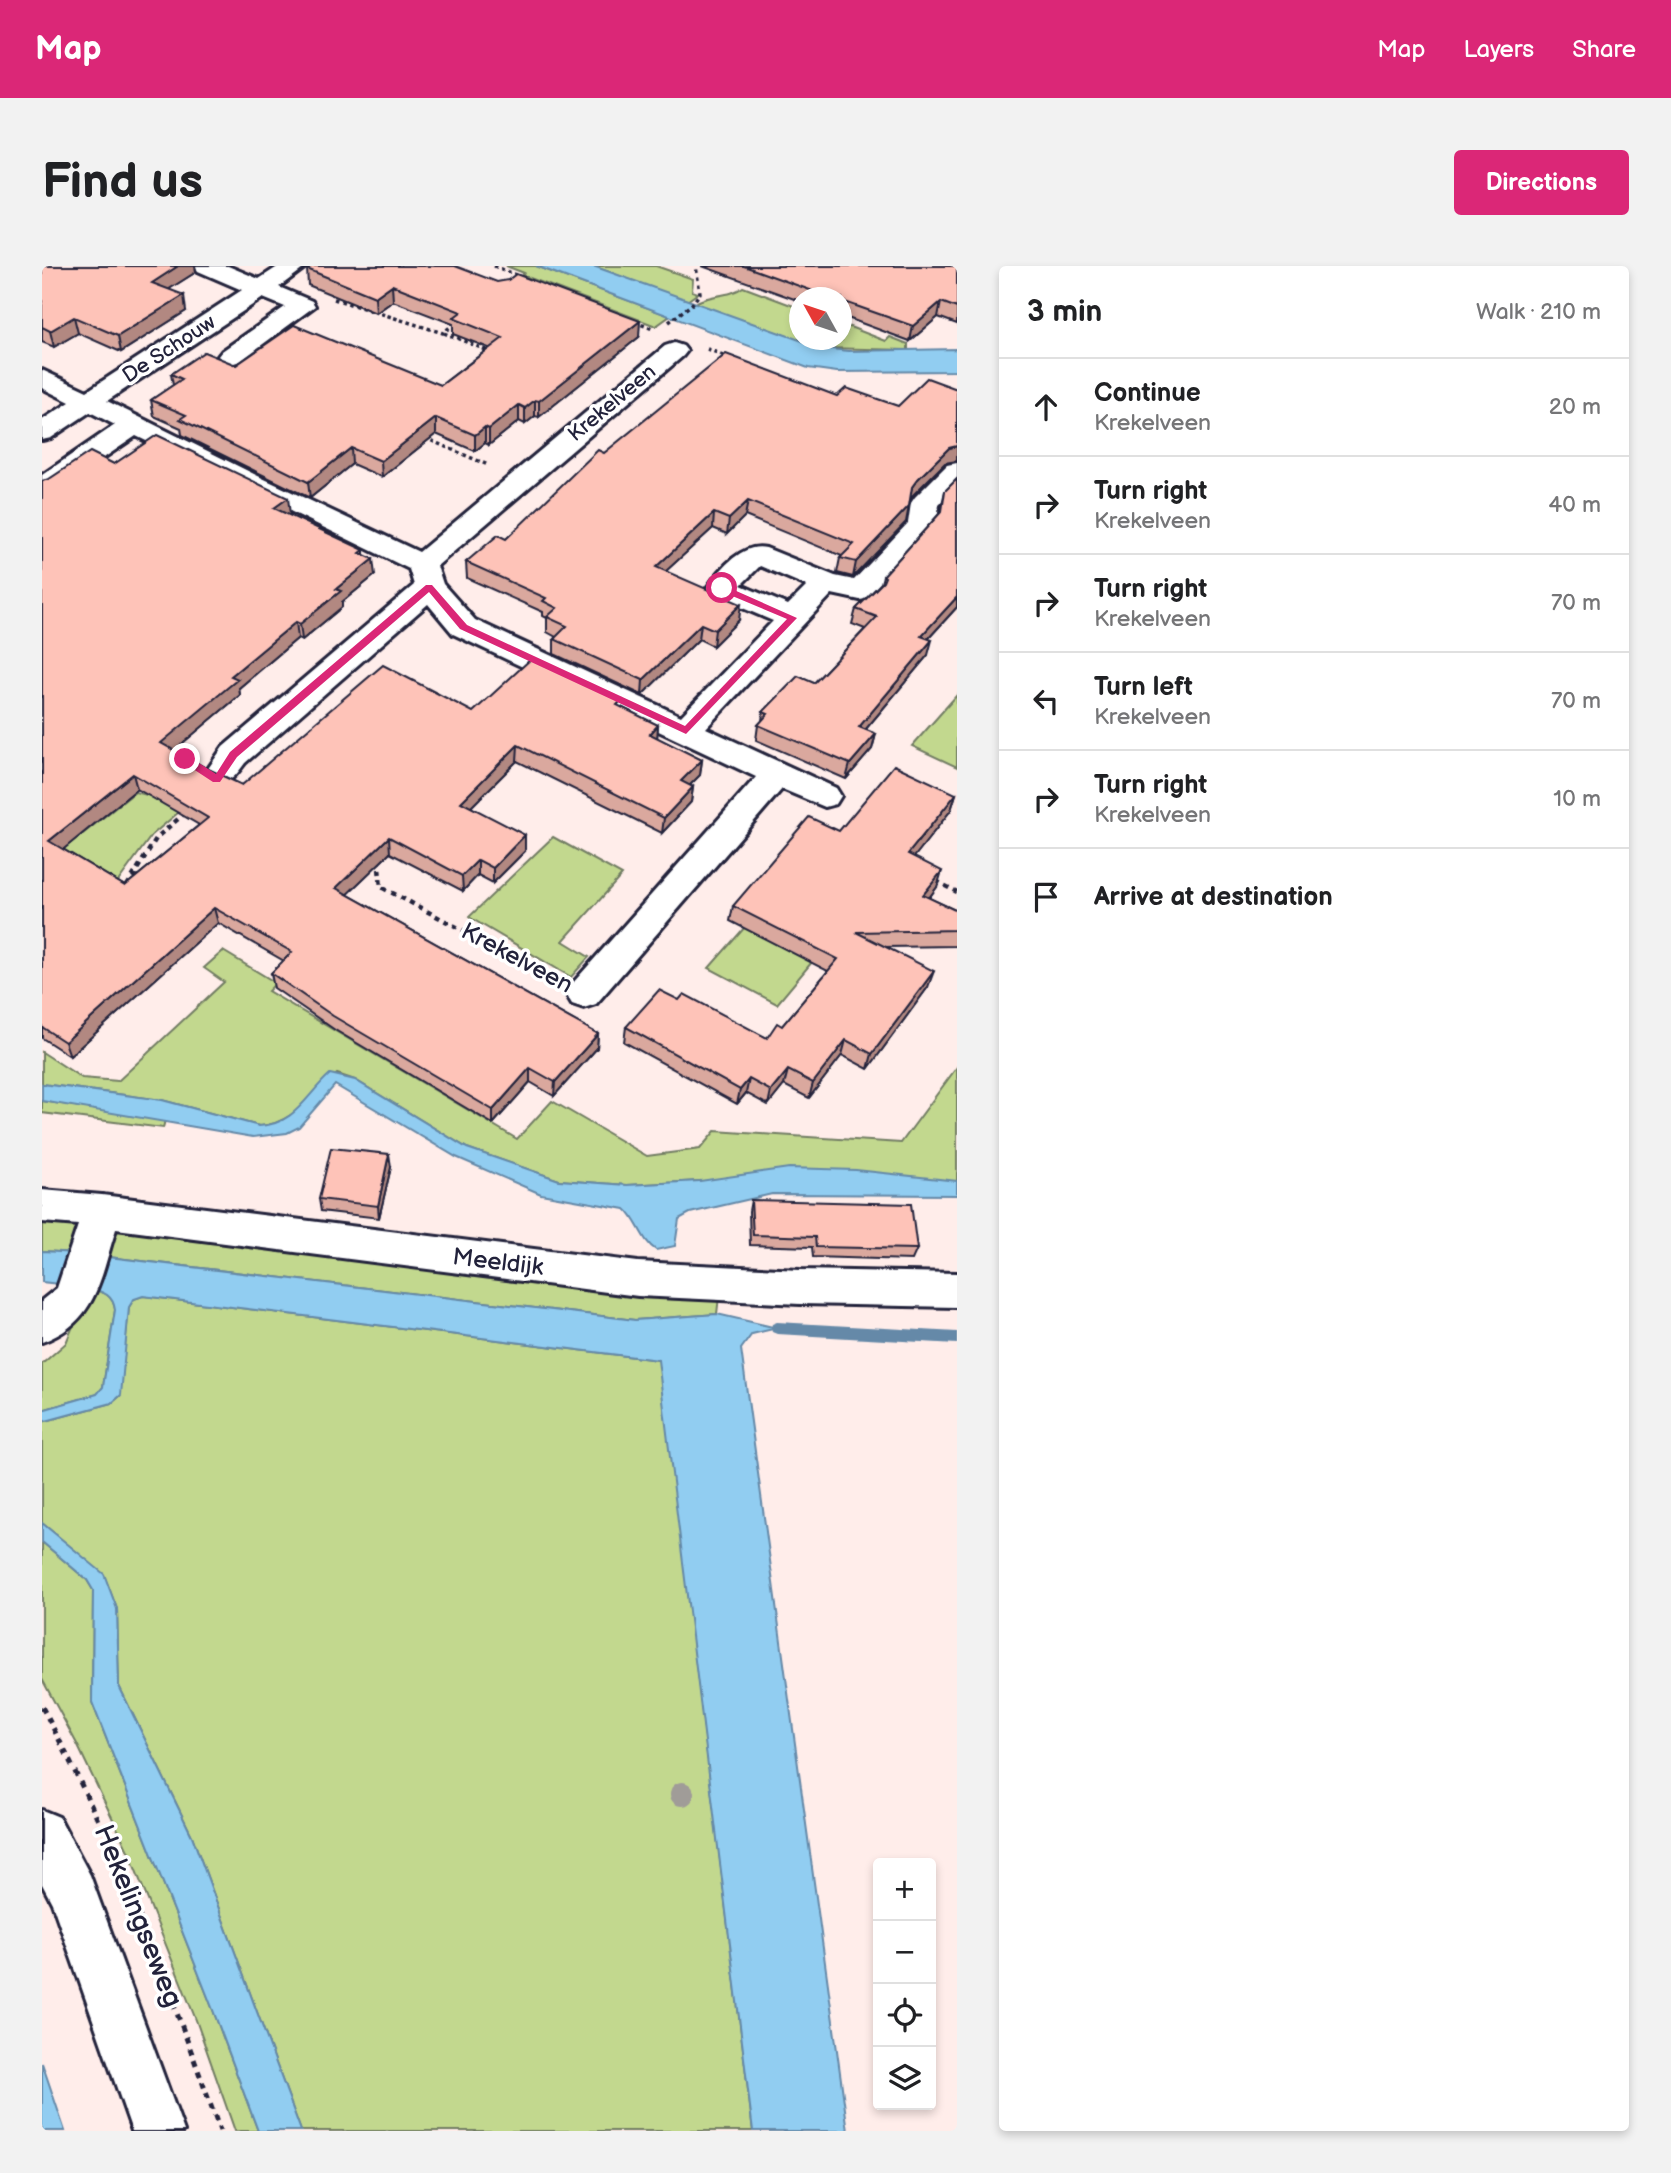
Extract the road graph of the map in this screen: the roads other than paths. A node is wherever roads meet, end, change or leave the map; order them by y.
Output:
1 (207, 266) edge
2 (295, 266) edge
3 (260, 290) junction
4 (676, 342) road end
5 (231, 356) dead end
6 (42, 378) edge
7 (89, 401) junction
8 (134, 425) junction
9 (42, 432) edge
10 (957, 471) edge
11 (42, 487) edge
12 (426, 576) junction
13 (826, 583) junction
14 (792, 618) junction
15 (686, 730) junction
16 (221, 773) edge
17 (776, 775) junction
18 (825, 796) dead end
19 (584, 994) road end
20 (42, 1206) edge
21 (96, 1226) junction
22 (957, 1290) edge
23 (42, 1324) edge
24 (42, 1834) edge
25 (158, 2131) edge

1 - 3 street
2 - 3 street, De Schouw
3 - 5 street
3 - 7 street, De Schouw
4 - 12 street, Krekelveen
6 - 7 street
7 - 8 street
7 - 9 street, De Schouw
8 - 11 street
8 - 12 street
10 - 13 street
12 - 15 street
12 - 16 street, Krekelveen
13 - 14 street
13 - 14 street
14 - 15 street
15 - 17 street
17 - 18 street
17 - 19 street, Krekelveen
20 - 21 street, Meeldijk
21 - 22 street, Meeldijk
21 - 23 street
24 - 25 street, Hekelingseweg

